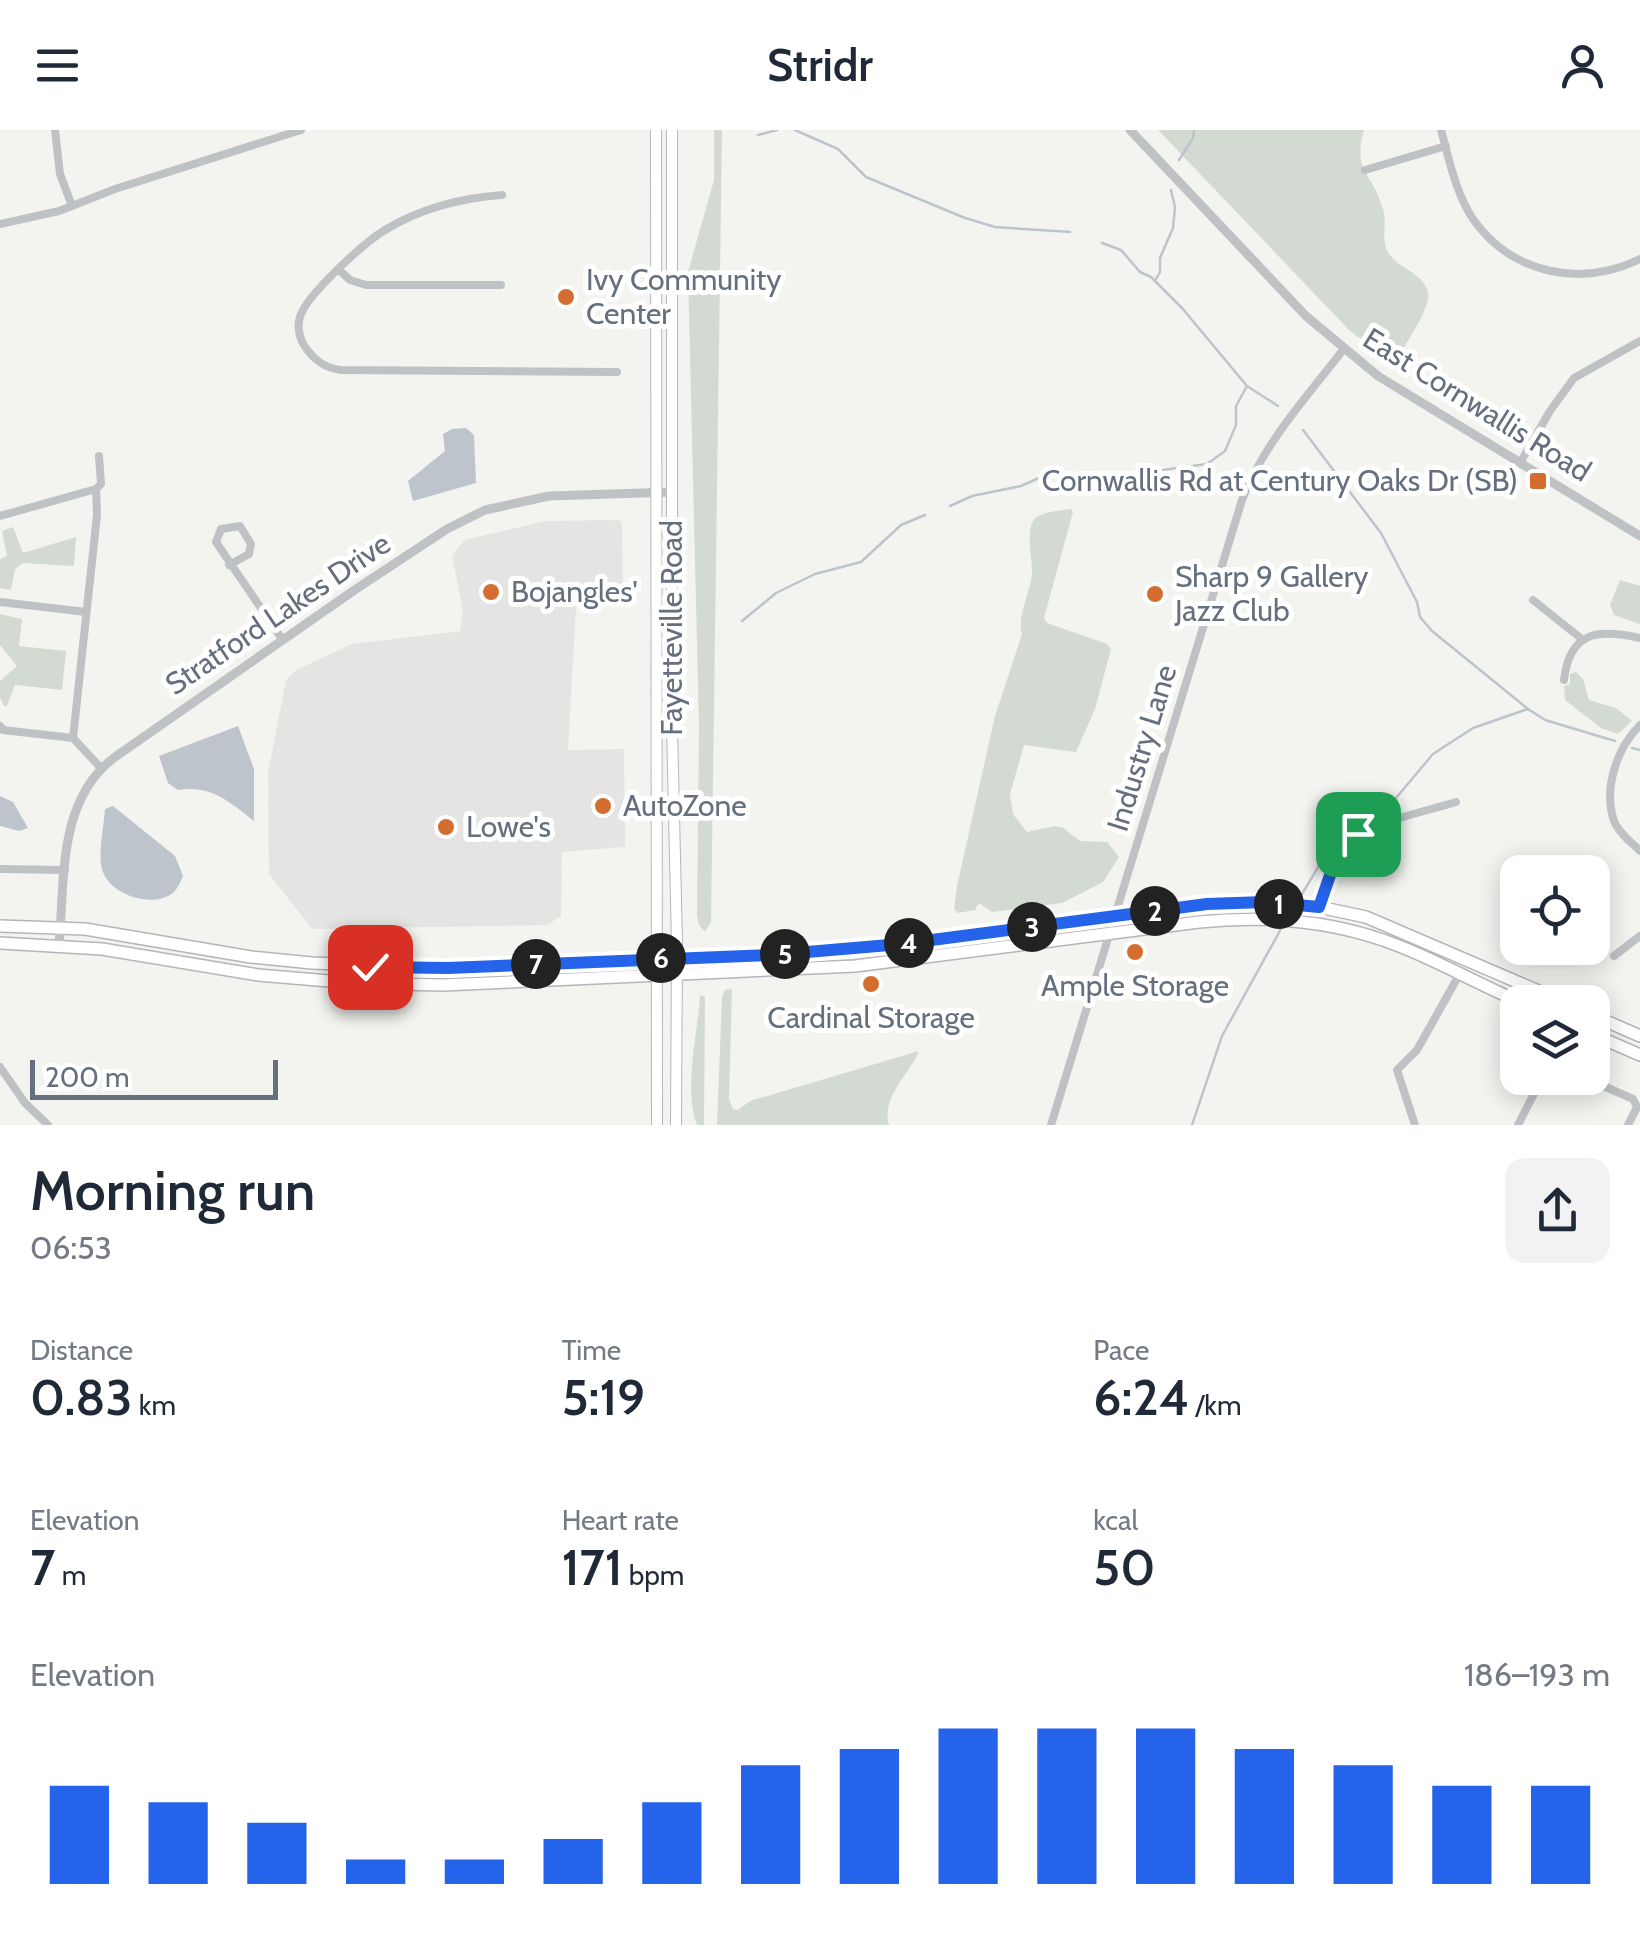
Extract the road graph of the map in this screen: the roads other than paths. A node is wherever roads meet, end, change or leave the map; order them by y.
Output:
1 (56, 130) edge
2 (260, 130) edge
3 (302, 130) edge
4 (656, 130) edge
5 (672, 130) edge
6 (1130, 130) edge
7 (1442, 130) edge
8 (264, 142) junction
9 (1446, 146) junction
10 (1365, 170) dead end
11 (502, 195) dead end
12 (72, 206) junction
13 (0, 224) edge
14 (1640, 258) edge
15 (338, 269) junction
16 (501, 285) dead end
17 (1640, 341) edge
18 (1343, 350) junction
19 (616, 372) dead end
20 (100, 456) dead end
21 (1520, 463) junction
22 (96, 488) junction
23 (673, 492) junction
24 (657, 493) junction
25 (0, 516) edge
26 (1640, 536) edge
27 (229, 566) junction
28 (1532, 600) dead end
29 (0, 602) edge
30 (86, 612) junction
31 (1640, 638) edge
32 (282, 639) junction
33 (1583, 640) junction
34 (1564, 680) dead end
35 (1640, 725) edge
36 (0, 726) edge
37 (73, 738) junction
38 (100, 768) junction
39 (1456, 802) dead end
40 (1640, 851) edge
41 (0, 868) edge
42 (65, 870) junction
43 (1319, 907) junction
44 (1115, 916) junction
45 (1316, 924) junction
46 (0, 926) edge
47 (60, 928) junction
48 (1110, 934) junction
49 (1640, 936) edge
50 (0, 943) edge
51 (59, 944) junction
52 (1614, 956) dead end
53 (658, 958) junction
54 (677, 958) junction
55 (677, 975) junction
56 (1459, 975) junction
57 (658, 976) junction
58 (1525, 985) edge
59 (1500, 993) edge
60 (1610, 1023) edge
61 (1640, 1036) edge
62 (1610, 1042) edge
63 (1640, 1055) edge
64 (0, 1067) edge
65 (1610, 1089) edge
66 (1533, 1095) edge
67 (48, 1125) edge
68 (657, 1125) edge
69 (676, 1125) edge
70 (1051, 1125) edge
71 (1415, 1125) edge
72 (1518, 1125) edge
73 (1628, 1125) edge

1 - 12 street
2 - 8 street
3 - 8 street
4 - 24 main road, Fayetteville Road
5 - 23 main road, Fayetteville Road
6 - 18 street, East Cornwallis Road
7 - 9 street
8 - 12 street
9 - 10 street
9 - 14 street
11 - 15 street
12 - 13 street
15 - 16 street
15 - 19 street
17 - 21 street
18 - 21 street, East Cornwallis Road
18 - 44 street, Industry Lane
20 - 22 street
21 - 26 street, East Cornwallis Road
22 - 25 street
22 - 30 street
23 - 24 street, Stratford Lakes Drive
23 - 54 main road, Fayetteville Road
24 - 32 street, Stratford Lakes Drive
24 - 53 main road, Fayetteville Road
27 - 27 street
27 - 32 street
28 - 33 street
29 - 30 street
30 - 37 street
31 - 33 street
32 - 38 street, Stratford Lakes Drive
33 - 34 street
35 - 40 street
36 - 37 street
37 - 38 street
38 - 42 street, Stratford Lakes Drive
39 - 43 street
41 - 42 street
42 - 47 street, Stratford Lakes Drive
43 - 44 main road
43 - 45 street
43 - 58 main road
44 - 48 street, Industry Lane
44 - 54 main road
45 - 48 main road
45 - 56 main road
46 - 47 main road
47 - 51 street, Stratford Lakes Drive
47 - 53 main road
48 - 55 main road
48 - 70 street, Industry Lane
49 - 52 street
50 - 51 main road
51 - 57 main road
53 - 54 main road
53 - 57 main road, Fayetteville Road
54 - 55 main road, Fayetteville Road
55 - 57 main road
55 - 69 main road, Fayetteville Road
56 - 59 main road
56 - 71 street
57 - 68 main road, Fayetteville Road
60 - 61 main road
62 - 63 main road
64 - 67 street
65 - 73 street
66 - 72 street

